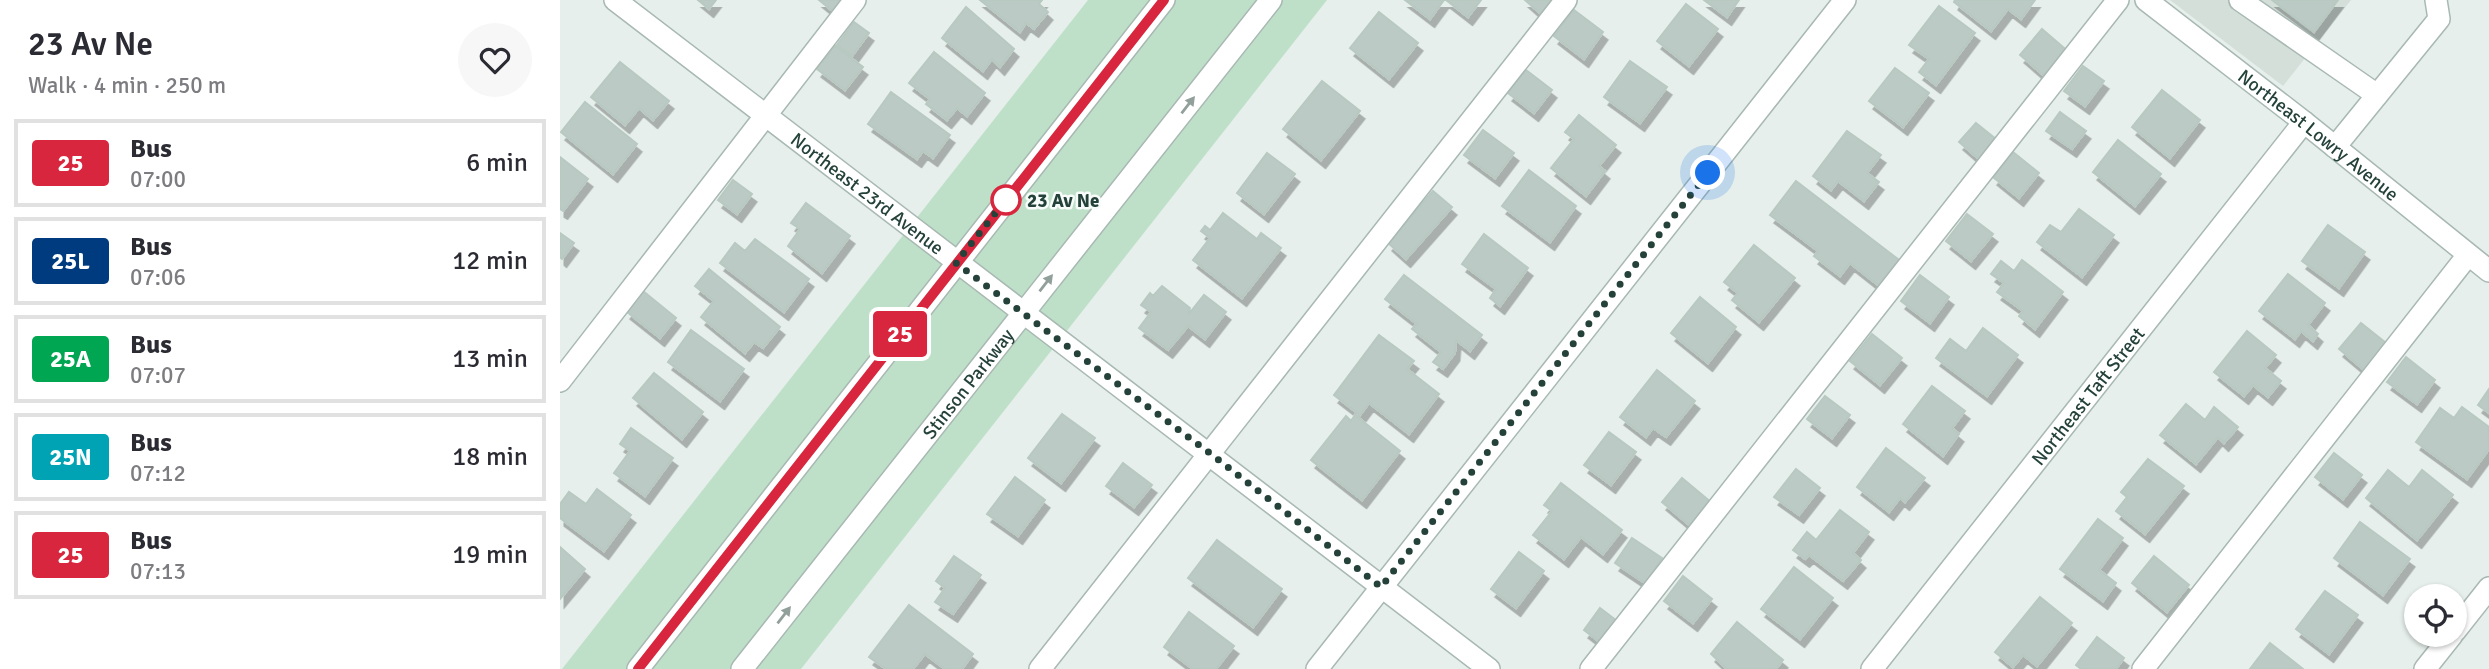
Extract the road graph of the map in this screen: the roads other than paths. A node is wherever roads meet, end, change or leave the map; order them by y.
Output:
1 (614, 0) edge
2 (855, 0) edge
3 (1164, 0) edge
4 (1271, 0) edge
5 (1566, 0) edge
6 (1845, 0) edge
7 (2118, 0) edge
8 (2240, 0) edge
9 (2436, 0) edge
10 (2159, 4) edge
11 (2377, 95) junction
12 (765, 114) junction
13 (2304, 122) junction
14 (2335, 147) junction
15 (2468, 255) junction
16 (956, 263) junction
17 (2489, 271) edge
18 (1023, 312) junction
19 (560, 381) edge
20 (1211, 454) junction
21 (1381, 587) junction
22 (2489, 588) edge
23 (2467, 616) edge
24 (2443, 647) edge
25 (638, 669) edge
26 (742, 669) edge
27 (1040, 669) edge
28 (1317, 669) edge
29 (1489, 669) edge
30 (1591, 669) edge
31 (1872, 669) edge
32 (2143, 669) edge
33 (2425, 669) edge

1 - 12 street, Northeast 23rd Avenue
2 - 12 street
3 - 16 street
18 -> 4 street, Stinson Parkway
5 - 20 street
6 - 21 street
7 - 30 street
8 - 11 street
9 - 11 street
10 - 13 street, Northeast Lowry Avenue
11 - 14 street
12 - 16 street, Northeast 23rd Avenue
12 - 19 street
13 - 14 street, Northeast Lowry Avenue
13 - 31 street, Northeast Taft Street
14 - 15 street, Northeast Lowry Avenue
15 - 17 street, Northeast Lowry Avenue
15 - 32 street
16 - 18 street, Northeast 23rd Avenue
16 - 25 street
18 - 20 street, Northeast 23rd Avenue
26 -> 18 street, Stinson Parkway
20 - 21 street, Northeast 23rd Avenue
20 - 27 street
21 - 28 street
21 - 29 street, Northeast 23rd Avenue
22 - 23 street
24 - 33 street

